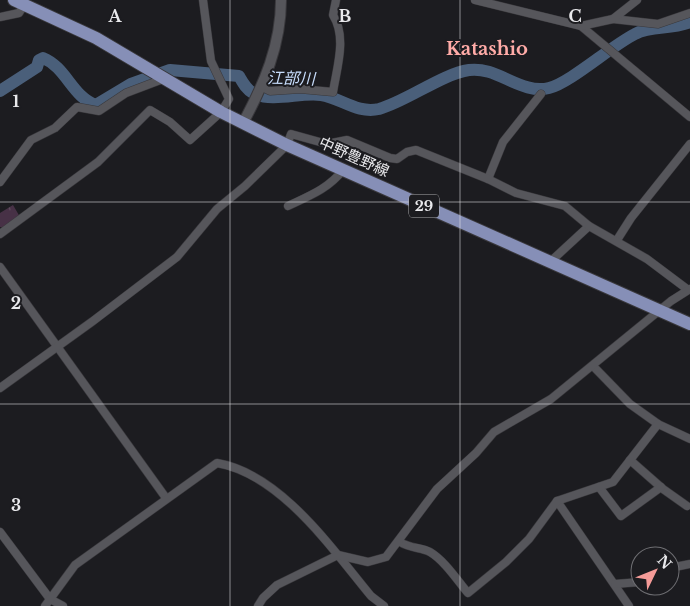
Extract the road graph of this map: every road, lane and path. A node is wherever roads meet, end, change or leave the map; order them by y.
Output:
1 (203, 0) edge
2 (281, 0) edge
3 (336, 0) edge
4 (475, 0) edge
5 (637, 0) edge
6 (19, 2) edge
7 (690, 13) edge
8 (0, 17) edge
9 (613, 19) junction
10 (581, 26) junction
11 (162, 79) junction
12 (262, 88) junction
13 (541, 94) dead end
14 (221, 112) junction
15 (690, 117) edge
16 (243, 123) junction
17 (690, 144) edge
18 (287, 145) junction
19 (343, 170) junction
20 (488, 179) junction
21 (0, 182) edge
22 (288, 206) dead end
23 (589, 226) junction
24 (0, 234) edge
25 (617, 240) junction
26 (550, 262) junction
27 (0, 268) edge
28 (689, 289) edge
29 (660, 311) junction
30 (690, 324) edge
31 (57, 346) junction
32 (593, 366) junction
33 (0, 388) edge
34 (658, 424) junction
35 (690, 439) edge
36 (630, 460) junction
37 (599, 487) junction
38 (660, 487) junction
39 (166, 498) junction
40 (557, 501) junction
41 (687, 506) dead end
42 (0, 532) edge
43 (400, 542) junction
44 (338, 556) junction
45 (630, 583) edge
46 (615, 584) junction
47 (47, 603) edge
48 (63, 606) edge
49 (258, 606) edge
50 (384, 606) edge
51 (628, 606) edge

1 - 14 street
2 - 12 street
3 - 12 street
4 - 10 street
5 - 9 street
6 - 8 street
6 - 11 main road, 中野豊野線 / 29
7 - 9 street
9 - 10 street
10 - 15 street
11 - 14 main road, 中野豊野線 / 29
11 - 21 street
12 - 16 street
13 - 20 street
14 - 16 main road, 中野豊野線 / 29
14 - 24 street
16 - 18 main road, 中野豊野線 / 29
17 - 25 street
18 - 19 main road, 中野豊野線 / 29
18 - 20 street
18 - 31 street
19 - 22 street
19 - 26 main road, 中野豊野線 / 29
20 - 23 street
23 - 25 street
23 - 26 street
25 - 28 street
26 - 29 main road, 中野豊野線 / 29
27 - 31 street
28 - 29 street
29 - 30 main road, 中野豊野線 / 29
29 - 32 street
31 - 33 street
31 - 39 street
32 - 34 street
32 - 43 street
34 - 35 street
34 - 36 street
36 - 37 street
36 - 38 street
37 - 38 street
37 - 40 street
38 - 41 street
39 - 44 street
39 - 47 street
40 - 43 street
40 - 46 street
42 - 47 street
43 - 44 street
44 - 49 street
44 - 50 street
45 - 46 street
46 - 51 street
47 - 48 street

